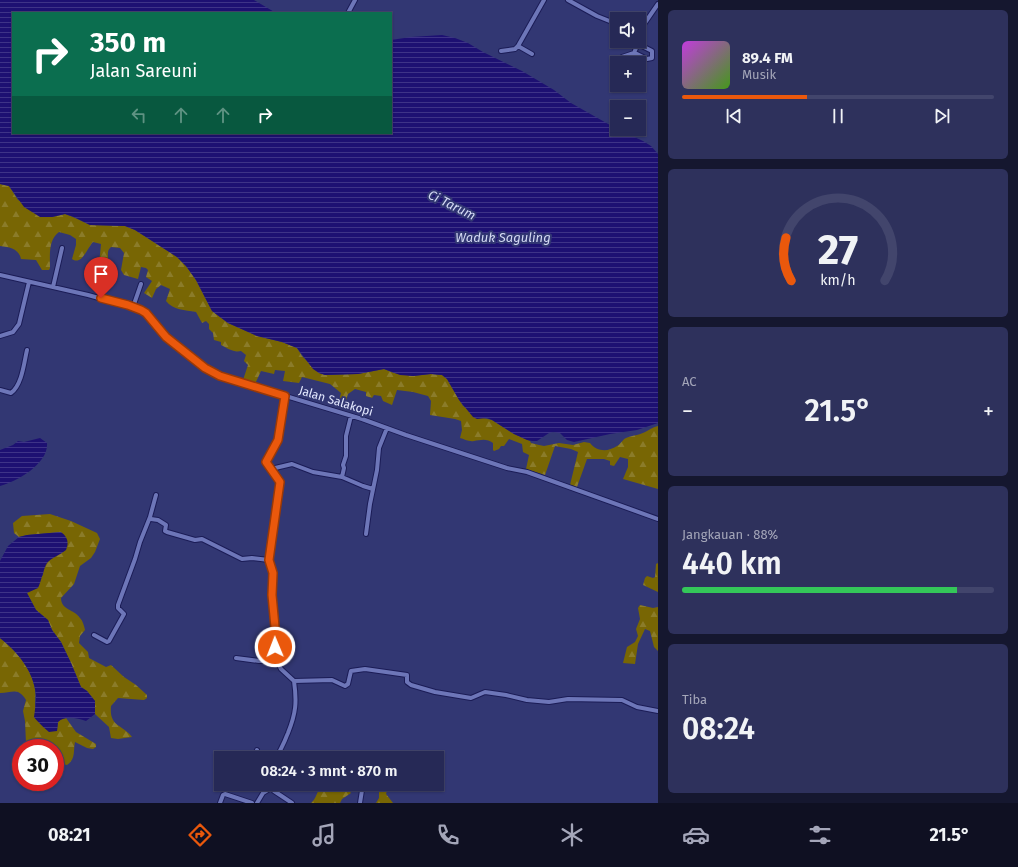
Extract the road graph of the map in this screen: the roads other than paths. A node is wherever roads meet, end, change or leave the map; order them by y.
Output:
1 (355, 0) edge
2 (544, 0) edge
3 (568, 0) edge
4 (658, 4) edge
5 (349, 12) edge
6 (610, 21) edge
7 (646, 21) edge
8 (518, 46) junction
9 (636, 48) edge
10 (646, 48) edge
11 (501, 51) dead end
12 (635, 52) junction
13 (532, 54) dead end
14 (625, 56) edge
15 (62, 248) dead end
16 (0, 275) edge
17 (29, 282) junction
18 (141, 284) dead end
19 (53, 287) junction
20 (133, 307) junction
21 (0, 336) edge
22 (27, 350) dead end
23 (0, 390) edge
24 (285, 396) junction
25 (351, 416) junction
26 (387, 428) junction
27 (271, 469) junction
28 (342, 477) junction
29 (373, 488) junction
30 (156, 495) dead end
31 (150, 517) junction
32 (658, 519) edge
33 (366, 534) dead end
34 (269, 560) junction
35 (94, 635) dead end
36 (236, 658) dead end
37 (278, 661) junction
38 (294, 681) junction
39 (658, 711) edge
40 (280, 751) edge
41 (265, 791) edge
42 (276, 791) edge
43 (362, 791) edge
44 (220, 803) edge
45 (252, 803) edge
46 (258, 803) edge
47 (292, 803) edge
48 (360, 803) edge

1 - 5 street
2 - 8 street
3 - 6 street
4 - 7 street
8 - 11 street
8 - 13 street
9 - 12 street
10 - 12 street
12 - 14 street
15 - 19 street
16 - 17 street, Jalan Salakopi
17 - 19 street, Jalan Salakopi
17 - 21 street
18 - 20 street
19 - 20 street, Jalan Salakopi
20 - 24 street, Jalan Salakopi
22 - 23 street
24 - 25 street, Jalan Salakopi
24 - 27 street
25 - 26 street, Jalan Salakopi
25 - 28 street
26 - 29 street
26 - 32 street, Jalan Salakopi
27 - 28 street
27 - 34 street
28 - 29 street
29 - 33 street
30 - 31 street
31 - 34 street
31 - 35 street
34 - 37 street
36 - 37 street
37 - 38 street
38 - 39 street
38 - 40 street
41 - 46 street
42 - 47 street
43 - 48 street
44 - 45 street

